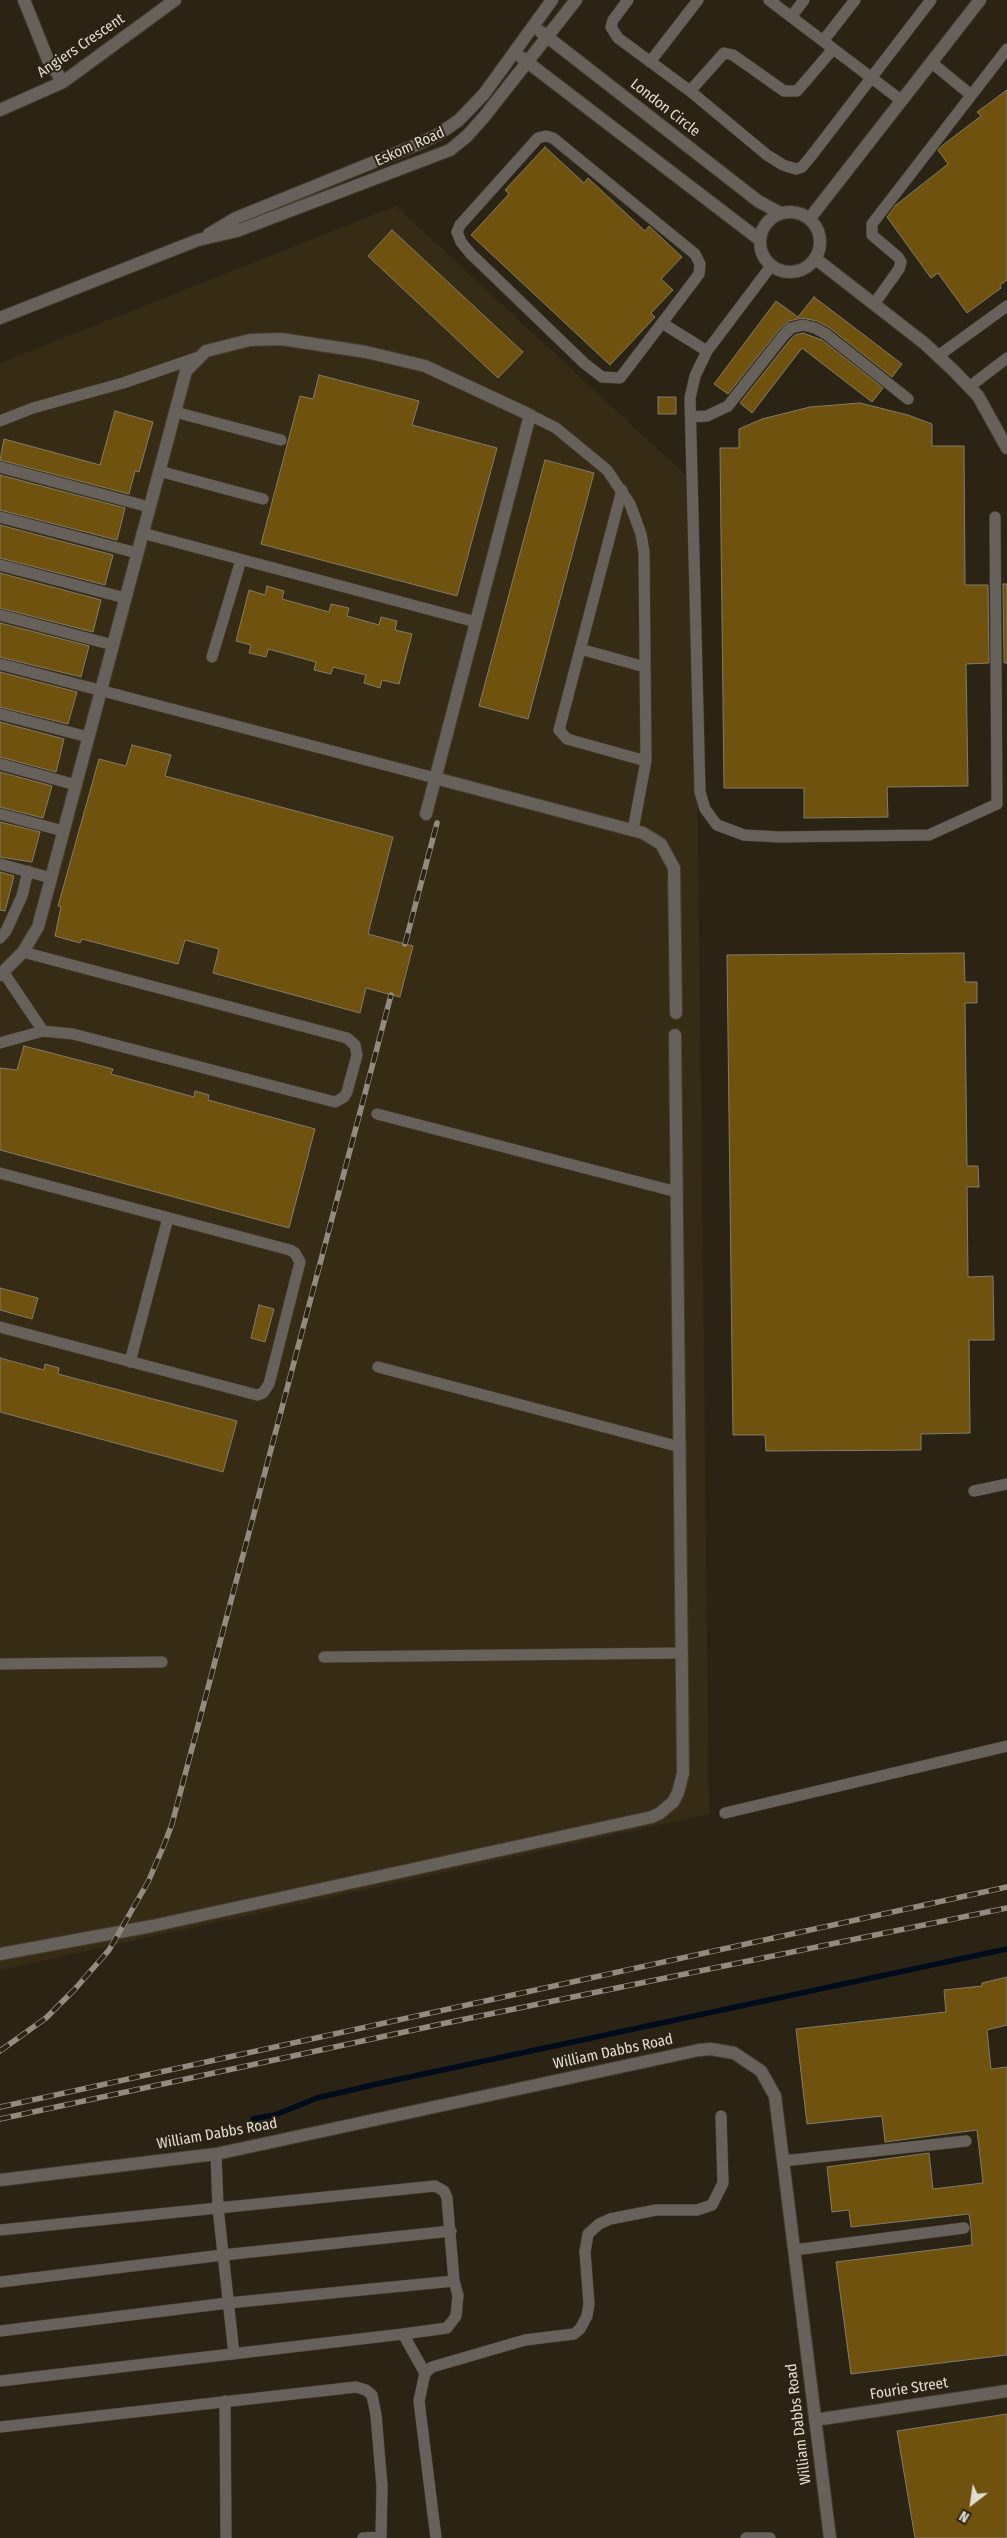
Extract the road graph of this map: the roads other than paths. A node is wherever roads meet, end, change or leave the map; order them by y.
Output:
1 (24, 0) edge
2 (174, 0) edge
3 (552, 0) edge
4 (576, 0) edge
5 (628, 0) edge
6 (698, 0) edge
7 (769, 0) edge
8 (804, 0) edge
9 (855, 0) edge
10 (931, 0) edge
11 (980, 0) edge
12 (791, 17) junction
13 (533, 25) junction
14 (547, 37) junction
15 (823, 41) junction
16 (833, 49) junction
17 (1007, 49) edge
18 (514, 52) junction
19 (650, 62) junction
20 (528, 63) junction
21 (932, 63) junction
22 (870, 76) junction
23 (63, 82) junction
24 (690, 91) junction
25 (971, 95) junction
26 (902, 101) junction
27 (0, 110) edge
28 (780, 213) junction
29 (810, 218) junction
30 (198, 240) junction
31 (760, 240) junction
32 (816, 259) junction
33 (771, 266) junction
34 (874, 304) junction
35 (1007, 306) edge
36 (0, 318) edge
37 (662, 323) junction
38 (707, 351) junction
39 (938, 356) junction
40 (196, 358) junction
41 (1007, 358) edge
42 (969, 387) junction
43 (908, 400) dead end
44 (175, 412) junction
45 (530, 415) junction
46 (691, 417) junction
47 (0, 421) edge
48 (281, 440) dead end
49 (1007, 448) edge
50 (0, 467) edge
51 (159, 471) junction
52 (622, 490) junction
53 (264, 499) dead end
54 (150, 507) junction
55 (0, 517) edge
56 (995, 517) dead end
57 (142, 533) junction
58 (137, 553) junction
59 (241, 560) junction
60 (0, 565) edge
61 (125, 598) junction
62 (0, 615) edge
63 (476, 622) junction
64 (113, 645) junction
65 (580, 649) junction
66 (212, 657) dead end
67 (0, 664) edge
68 (645, 667) junction
69 (101, 691) junction
70 (0, 714) edge
71 (88, 738) junction
72 (646, 760) junction
73 (0, 764) edge
74 (435, 778) junction
75 (76, 784) junction
76 (1002, 804) edge
77 (0, 814) edge
78 (426, 814) dead end
79 (633, 830) junction
80 (63, 831) junction
81 (0, 864) edge
82 (28, 872) junction
83 (51, 878) junction
84 (5, 919) edge
85 (0, 938) edge
86 (23, 952) junction
87 (2, 974) edge
88 (676, 1013) dead end
89 (43, 1031) junction
90 (676, 1035) dead end
91 (0, 1043) edge
92 (377, 1114) dead end
93 (0, 1173) edge
94 (677, 1192) junction
95 (168, 1218) junction
96 (0, 1327) edge
97 (130, 1362) junction
98 (378, 1367) dead end
99 (680, 1447) junction
100 (1007, 1484) edge
101 (974, 1491) dead end
102 (682, 1653) junction
103 (324, 1657) dead end
104 (162, 1662) dead end
105 (0, 1664) edge
106 (1007, 1746) edge
107 (724, 1813) dead end
108 (0, 1954) edge
109 (720, 2116) dead end
110 (966, 2141) dead end
111 (216, 2154) junction
112 (783, 2161) junction
113 (0, 2180) edge
114 (218, 2208) junction
115 (964, 2228) dead end
116 (0, 2230) edge
117 (451, 2231) junction
118 (794, 2250) junction
119 (223, 2255) junction
120 (454, 2281) junction
121 (0, 2282) edge
122 (228, 2302) junction
123 (0, 2331) edge
124 (403, 2334) junction
125 (234, 2354) junction
126 (425, 2373) junction
127 (0, 2381) edge
128 (1007, 2391) edge
129 (225, 2401) junction
130 (816, 2420) junction
131 (0, 2427) edge
132 (381, 2537) edge
133 (226, 2538) edge
134 (363, 2538) edge
135 (436, 2538) edge
136 (746, 2538) edge
137 (770, 2538) edge
138 (830, 2538) edge

1 - 23 street
2 - 23 street, Angiers Crescent
3 - 13 street, Eskom Road
4 - 14 street, Eskom Road
5 - 19 lane
6 - 19 lane
7 - 12 lane
8 - 12 lane
9 - 15 lane
10 - 22 lane
11 - 21 street
12 - 15 lane
13 - 14 street, London Circle
13 - 18 street, Eskom Road
14 - 20 street, Eskom Road
14 - 28 street, London Circle
15 - 16 lane
16 - 22 lane
16 - 24 lane
17 - 25 lane
18 - 20 street
18 - 30 street, Eskom Road
19 - 24 lane
20 - 30 street, Eskom Road
20 - 31 street
21 - 25 lane
21 - 26 street
22 - 24 lane
22 - 26 lane
23 - 27 street, Angiers Crescent
25 - 34 lane
26 - 29 street
28 - 29 street
28 - 31 street
29 - 32 street
30 - 36 street, Eskom Road
31 - 33 street
32 - 33 street
32 - 34 street
33 - 38 lane
34 - 39 street
35 - 39 lane
37 - 37 lane
37 - 38 lane
38 - 46 lane
39 - 42 street
40 - 44 street
40 - 45 street
40 - 47 lane
41 - 42 lane
42 - 49 street
43 - 46 lane
44 - 48 lane
44 - 51 street
45 - 52 lane
45 - 63 street
46 - 76 lane
50 - 54 lane
51 - 53 lane
51 - 54 street
52 - 65 lane
52 - 68 lane
54 - 57 street
55 - 58 lane
56 - 76 lane
57 - 58 street
57 - 59 lane
58 - 61 street
59 - 63 lane
59 - 66 lane
60 - 61 lane
61 - 64 street
62 - 64 lane
63 - 74 street
64 - 69 street
65 - 68 lane
65 - 72 lane
67 - 69 lane
68 - 72 lane
69 - 71 street
69 - 74 lane
70 - 71 lane
71 - 75 street
72 - 79 lane
73 - 75 lane
74 - 78 street
74 - 79 street
75 - 80 street
77 - 80 lane
79 - 88 street
80 - 83 street
81 - 82 lane
82 - 83 lane
82 - 84 lane
83 - 86 street
84 - 85 lane
86 - 87 street
86 - 89 lane
87 - 89 lane
89 - 91 lane
90 - 94 street
92 - 94 lane
93 - 95 lane
94 - 99 street
95 - 97 lane
95 - 97 lane
96 - 97 lane
98 - 99 lane
99 - 102 street
100 - 101 lane
102 - 103 lane
102 - 108 street
104 - 105 lane
106 - 107 lane
109 - 126 lane
110 - 112 lane
111 - 112 street, William Dabbs Road
111 - 113 street, William Dabbs Road
111 - 114 lane
112 - 118 street, William Dabbs Road
114 - 116 lane
114 - 117 lane
114 - 119 lane
115 - 118 lane
117 - 119 lane
117 - 120 lane
118 - 130 street, William Dabbs Road
119 - 121 lane
119 - 122 lane
120 - 122 lane
120 - 124 lane
122 - 123 lane
122 - 125 lane
124 - 125 lane
124 - 126 lane
125 - 127 lane
126 - 135 lane
128 - 130 street, Fourie Street
129 - 131 lane
129 - 132 lane
129 - 133 lane
130 - 138 street, William Dabbs Road
132 - 134 lane
136 - 137 lane

